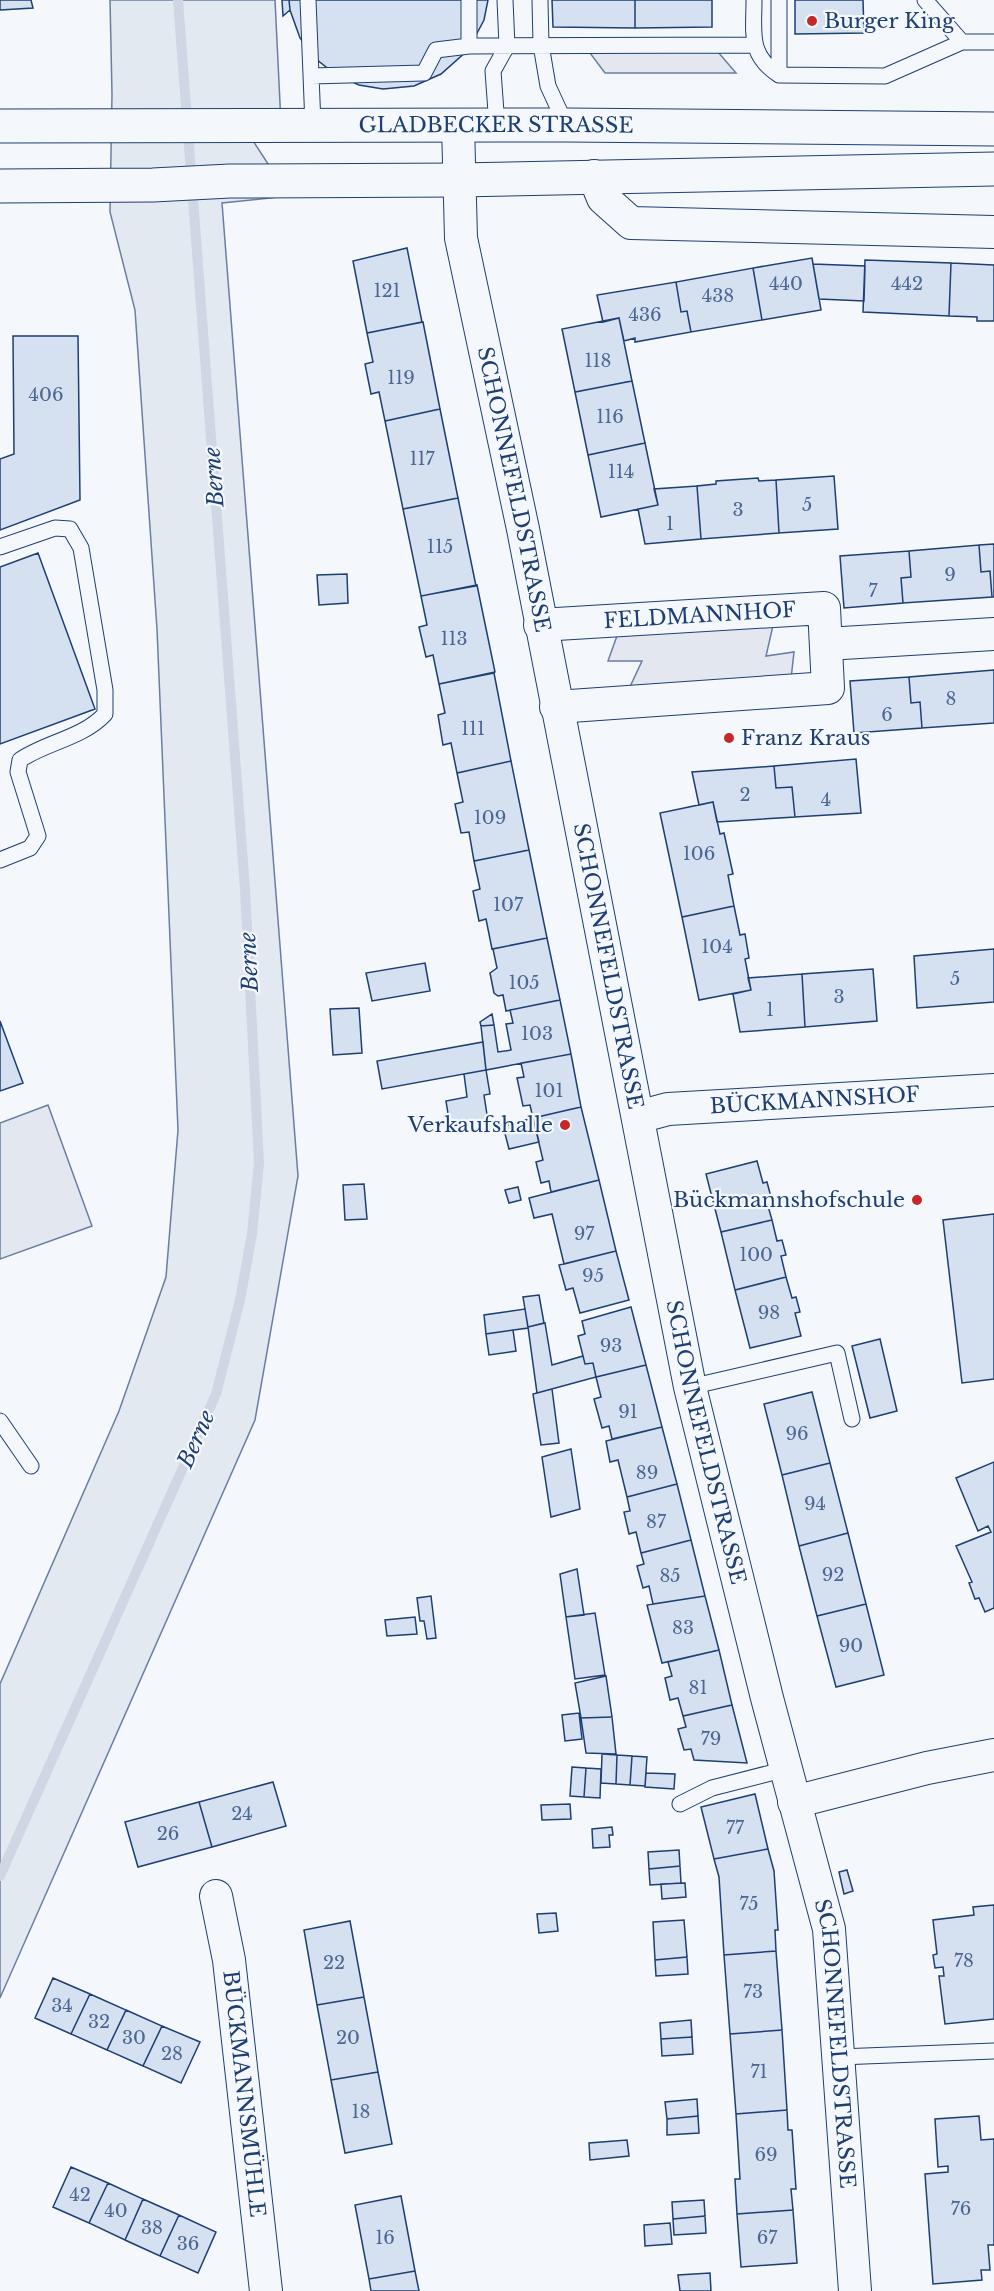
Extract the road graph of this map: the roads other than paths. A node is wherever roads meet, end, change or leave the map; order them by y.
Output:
1 (309, 0) edge
2 (470, 0) edge
3 (505, 0) edge
4 (540, 0) edge
5 (754, 0) edge
6 (779, 0) edge
7 (926, 0) edge
8 (962, 42) junction
9 (994, 42) edge
10 (541, 45) junction
11 (754, 45) junction
12 (469, 46) junction
13 (507, 46) junction
14 (779, 75) junction
15 (311, 76) junction
16 (313, 125) junction
17 (458, 125) junction
18 (566, 125) junction
19 (0, 126) edge
20 (497, 126) junction
21 (994, 129) edge
22 (994, 169) edge
23 (594, 176) junction
24 (459, 180) junction
25 (0, 186) edge
26 (994, 232) edge
27 (0, 547) edge
28 (540, 625) junction
29 (994, 634) edge
30 (826, 644) junction
31 (556, 707) junction
32 (0, 860) edge
33 (994, 1090) edge
34 (638, 1117) junction
35 (690, 1387) junction
36 (852, 1419) dead end
37 (0, 1421) edge
38 (31, 1466) dead end
39 (994, 1755) edge
40 (786, 1769) junction
41 (794, 1802) junction
42 (680, 1803) dead end
43 (216, 1896) dead end
44 (994, 2051) edge
45 (839, 2057) junction
46 (266, 2291) edge
47 (855, 2291) edge

1 - 15 lane
2 - 12 lane
3 - 13 lane
4 - 10 lane
5 - 11 lane
6 - 14 lane
7 - 8 lane
8 - 9 lane
8 - 14 lane
10 - 11 lane
10 - 13 lane
10 - 18 lane
11 - 14 lane
12 - 13 lane
12 - 15 lane
13 - 20 lane
15 - 16 lane
16 - 17 main road, GLADBECKER STRASSE
16 - 19 main road, GLADBECKER STRASSE
17 - 20 main road, GLADBECKER STRASSE
17 - 24 street, SCHONNEFELDSTRASSE
18 - 20 main road, GLADBECKER STRASSE
18 - 21 main road, GLADBECKER STRASSE
22 - 23 main road
23 - 24 main road
23 - 26 street
24 - 25 main road
24 - 28 street, SCHONNEFELDSTRASSE
27 - 32 lane
28 - 30 street, FELDMANNHOF
28 - 31 street, SCHONNEFELDSTRASSE
29 - 30 street
30 - 31 street, FELDMANNHOF
31 - 34 street, SCHONNEFELDSTRASSE
33 - 34 street, BÜCKMANNSHOF
34 - 35 street, SCHONNEFELDSTRASSE
35 - 36 lane
35 - 40 street, SCHONNEFELDSTRASSE
37 - 38 lane
39 - 41 street
40 - 41 street, SCHONNEFELDSTRASSE
40 - 42 lane
41 - 45 street, SCHONNEFELDSTRASSE
43 - 46 street, BÜCKMANNSMÜHLE
44 - 45 lane
45 - 47 street, SCHONNEFELDSTRASSE

